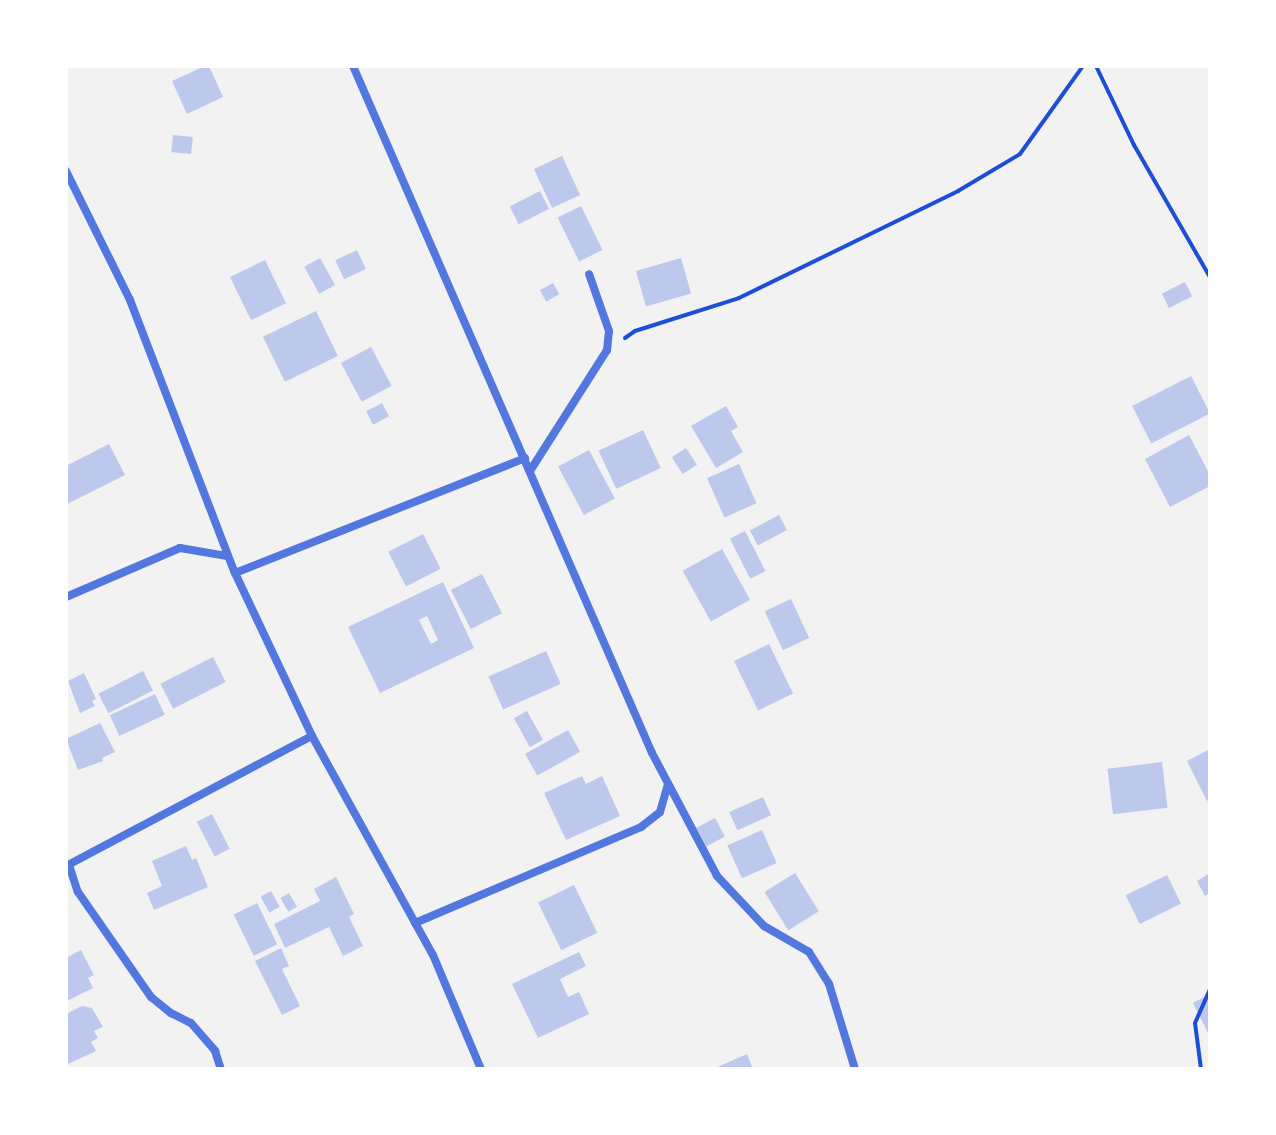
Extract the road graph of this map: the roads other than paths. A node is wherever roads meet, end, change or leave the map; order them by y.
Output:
1 (353, 66) edge
2 (66, 171) edge
3 (589, 274) dead end
4 (525, 458) junction
5 (530, 471) junction
6 (227, 556) junction
7 (235, 573) junction
8 (66, 597) edge
9 (312, 736) junction
10 (668, 783) junction
11 (67, 866) edge
12 (415, 923) junction
13 (221, 1069) edge
14 (481, 1069) edge
15 (855, 1069) edge

1 - 4 street
2 - 6 street
3 - 5 street
4 - 5 street
4 - 7 street
5 - 10 street
6 - 7 street
6 - 8 street
7 - 9 street
9 - 11 street
9 - 12 street
10 - 12 street
10 - 15 street
11 - 13 street
12 - 14 street

